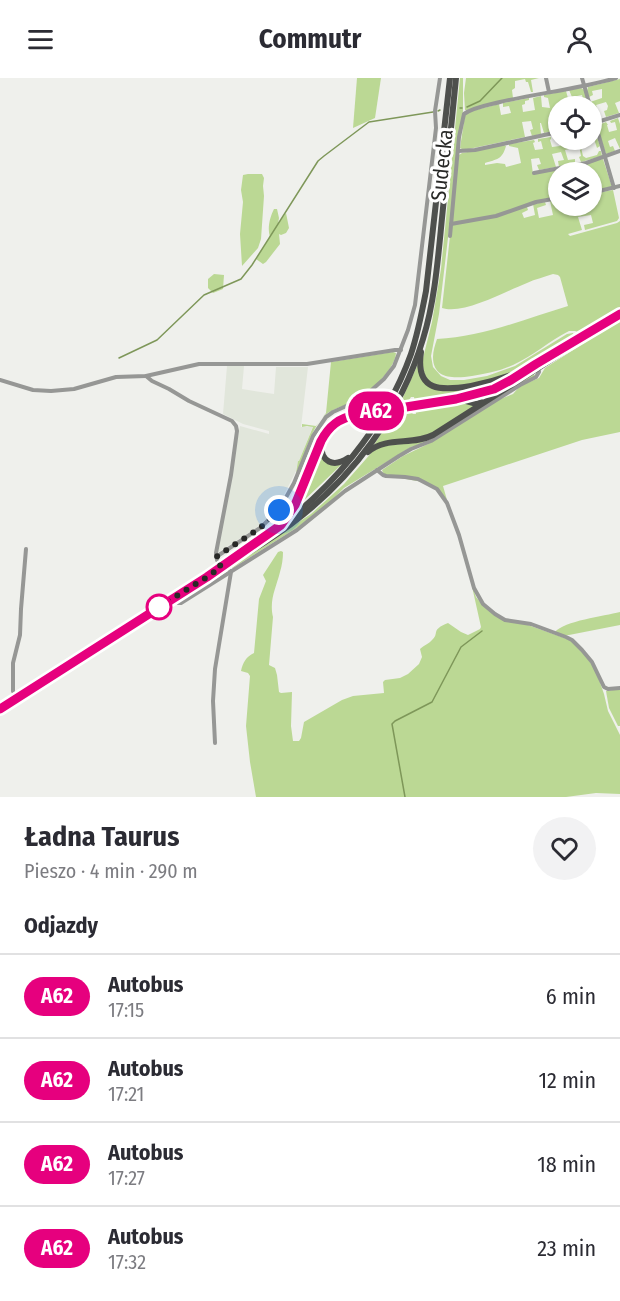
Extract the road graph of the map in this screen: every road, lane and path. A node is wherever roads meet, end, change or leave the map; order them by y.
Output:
1 (440, 78) edge
2 (450, 78) edge
3 (456, 78) edge
4 (546, 78) edge
5 (582, 78) edge
6 (616, 78) edge
7 (585, 86) junction
8 (549, 92) junction
9 (588, 96) edge
10 (620, 115) edge
11 (602, 120) edge
12 (548, 134) edge
13 (602, 150) edge
14 (458, 151) junction
15 (620, 151) edge
16 (604, 157) junction
17 (534, 173) dead end
18 (620, 186) edge
19 (614, 188) junction
20 (602, 191) edge
21 (548, 200) edge
22 (451, 224) junction
23 (450, 236) dead end
24 (620, 315) edge
25 (423, 338) junction
26 (401, 350) junction
27 (537, 366) junction
28 (146, 376) junction
29 (0, 380) edge
30 (493, 397) junction
31 (456, 399) junction
32 (321, 441) junction
33 (357, 450) junction
34 (356, 463) junction
35 (377, 470) junction
36 (281, 525) junction
37 (26, 549) dead end
38 (216, 557) junction
39 (226, 568) junction
40 (174, 598) junction
41 (620, 688) edge
42 (16, 698) junction
43 (0, 709) edge
44 (215, 743) dead end

1 - 26 street
2 - 33 main road
3 - 25 main road
4 - 8 street
5 - 7 street
6 - 7 street, Sudecka
7 - 8 street, Sudecka
7 - 9 street
8 - 14 street, Sudecka
10 - 11 street
12 - 14 street
13 - 16 street
14 - 22 street, Sudecka
15 - 16 street
16 - 17 street
16 - 19 street
18 - 19 street
19 - 20 street
21 - 22 street
22 - 23 street, Sudecka
24 - 27 main road
25 - 27 main road
25 - 34 main road
26 - 28 street
26 - 38 street
27 - 30 main road
27 - 31 main road
27 - 35 street
28 - 29 street
28 - 38 street
30 - 31 main road
30 - 34 main road
31 - 32 main road, bridge
32 - 33 main road
32 - 36 main road
33 - 36 main road
34 - 39 main road
35 - 39 street
35 - 41 street
36 - 39 main road
37 - 42 street
38 - 39 street
39 - 40 main road
39 - 40 street
39 - 44 street
40 - 42 main road
42 - 43 main road

